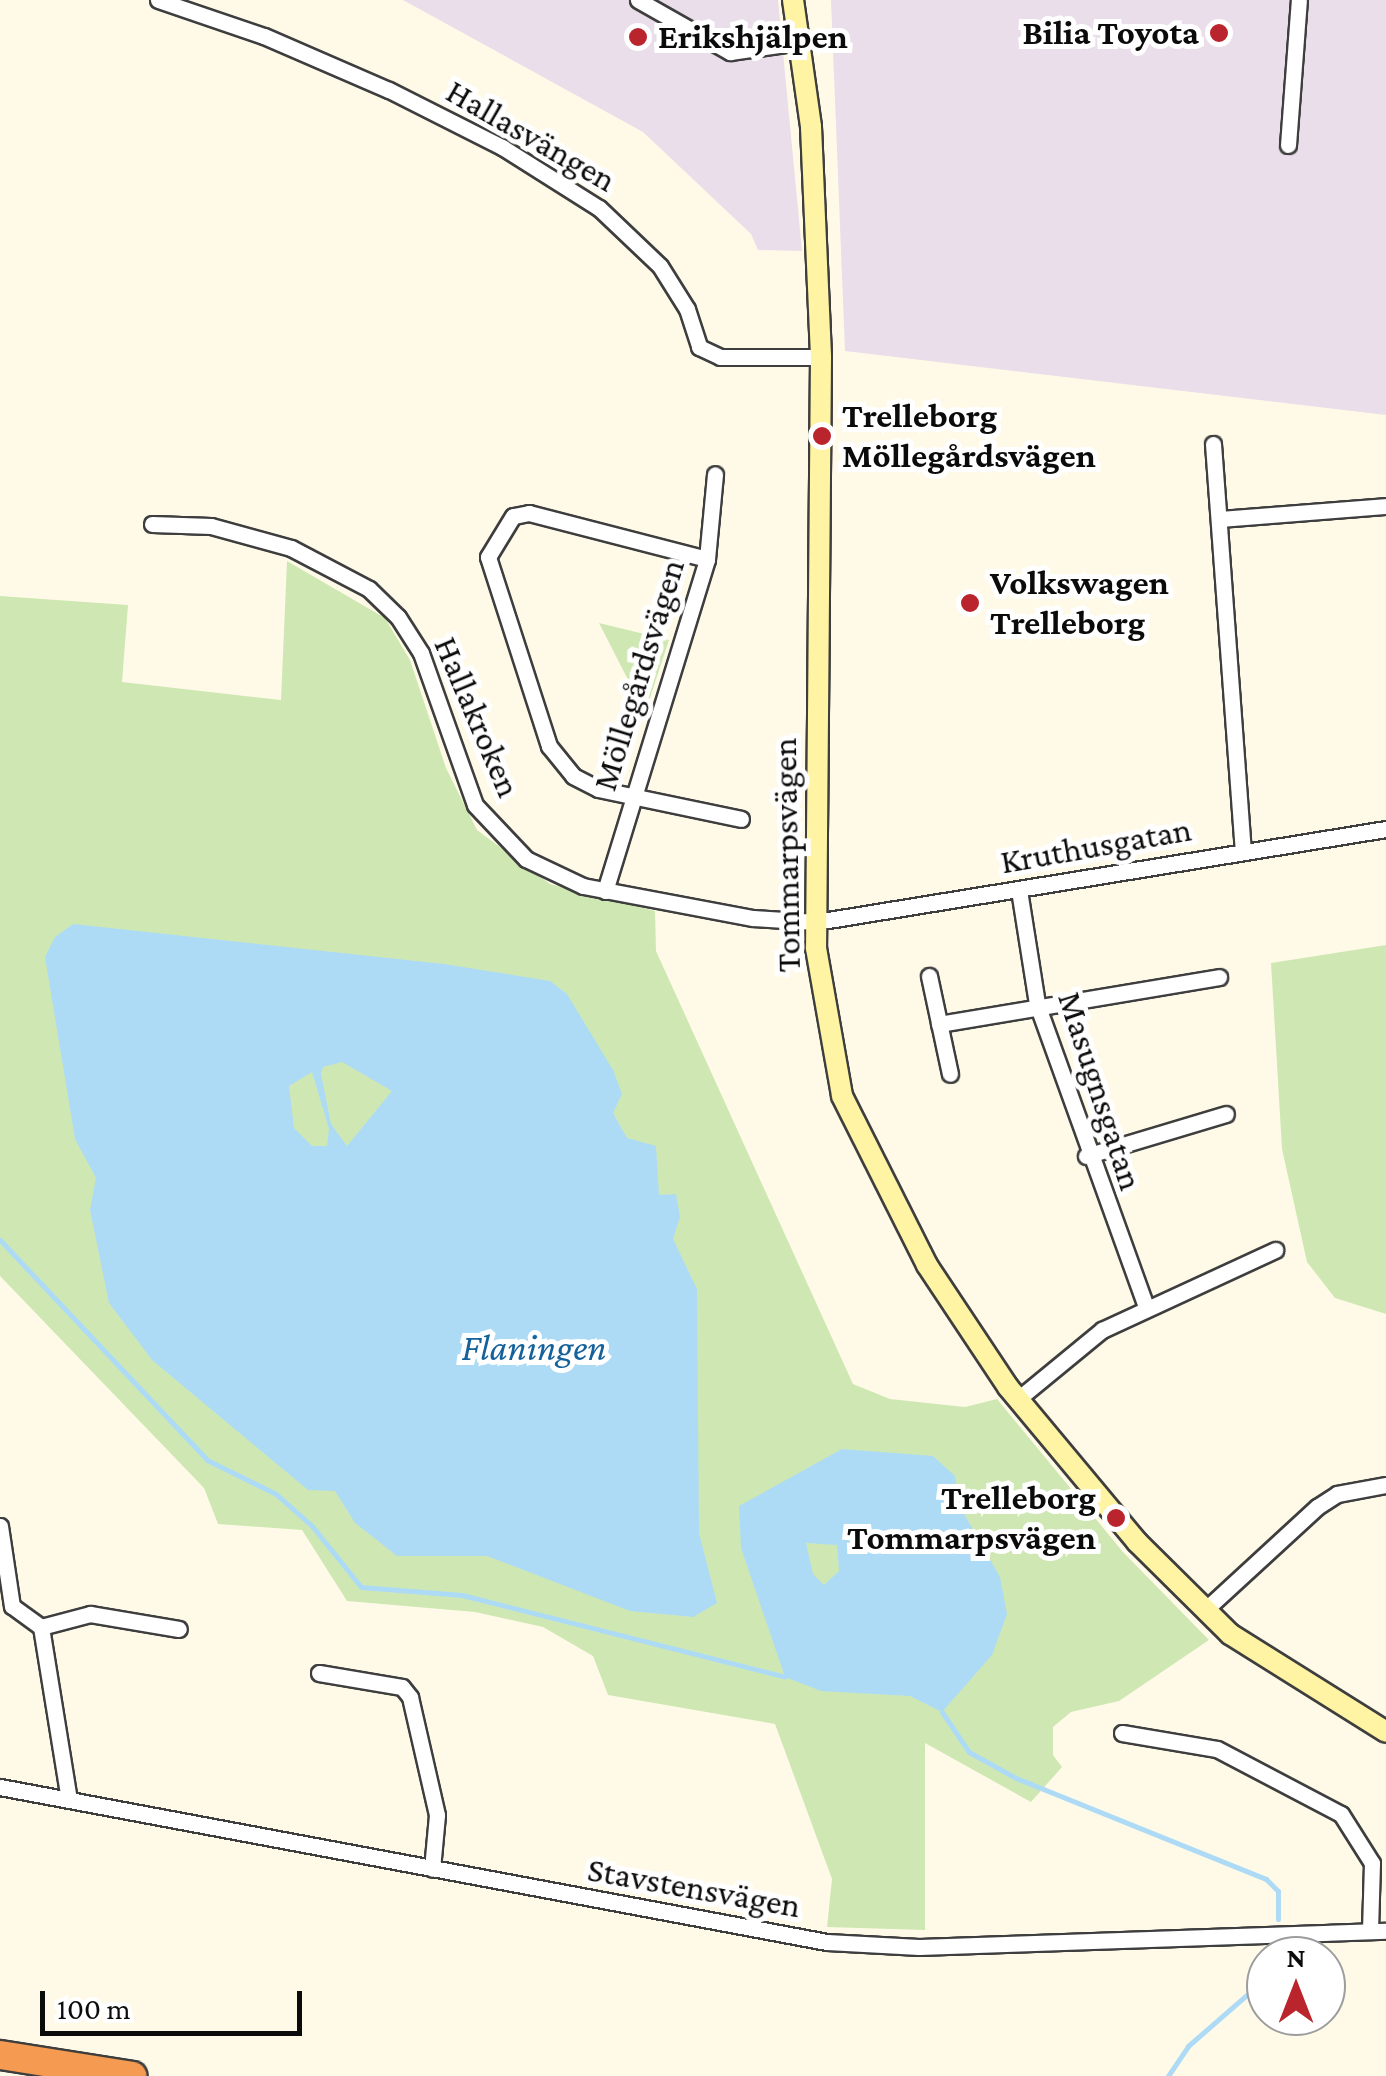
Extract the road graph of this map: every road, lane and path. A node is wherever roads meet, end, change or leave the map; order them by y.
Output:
1 (158, 0) edge
2 (638, 0) edge
3 (793, 0) edge
4 (1299, 0) edge
5 (799, 42) junction
6 (1288, 145) dead end
7 (821, 357) junction
8 (1213, 444) dead end
9 (715, 474) dead end
10 (1386, 506) edge
11 (1221, 520) junction
12 (152, 524) dead end
13 (708, 559) junction
14 (632, 798) junction
15 (742, 819) dead end
16 (1386, 829) edge
17 (1243, 851) junction
18 (1019, 890) junction
19 (605, 891) junction
20 (816, 922) junction
21 (929, 976) dead end
22 (1219, 976) dead end
23 (1036, 1004) junction
24 (939, 1024) junction
25 (950, 1074) dead end
26 (1226, 1114) dead end
27 (1086, 1156) junction
28 (1275, 1250) dead end
29 (1146, 1306) junction
30 (1018, 1399) junction
31 (1386, 1485) edge
32 (0, 1526) edge
33 (1205, 1610) junction
34 (41, 1628) junction
35 (178, 1629) dead end
36 (319, 1673) dead end
37 (1386, 1732) edge
38 (1122, 1733) dead end
39 (0, 1787) edge
40 (69, 1800) junction
41 (432, 1869) junction
42 (1378, 1931) edge
43 (0, 2054) edge
44 (132, 2076) edge

1 - 7 street, Hallasvängen
2 - 5 street
3 - 5 street, Tommarpsvägen
4 - 6 street
5 - 7 street, Tommarpsvägen
7 - 20 street, Tommarpsvägen
8 - 11 street
9 - 13 street, Möllegårdsvägen
10 - 11 street
11 - 17 street
12 - 19 street, Hallakroken
13 - 14 street, Möllegårdsvägen
13 - 14 street
14 - 15 street
14 - 19 street, Möllegårdsvägen
16 - 17 street, Kruthusgatan
17 - 18 street, Kruthusgatan
18 - 20 street, Kruthusgatan
18 - 23 street, Masugnsgatan
19 - 20 street, Hallakroken
20 - 30 street, Tommarpsvägen
21 - 24 street
22 - 23 street
23 - 24 street
23 - 27 street, Masugnsgatan
24 - 25 street
26 - 27 street
27 - 29 street, Masugnsgatan
28 - 29 street
29 - 30 street
30 - 33 street, Tommarpsvägen
31 - 33 street
32 - 34 street
33 - 37 street, Tommarpsvägen
34 - 35 street
34 - 40 street
36 - 41 street
38 - 42 street
39 - 40 street, Stavstensvägen
40 - 41 street, Stavstensvägen
41 - 42 street, Stavstensvägen
43 - 44 highway

